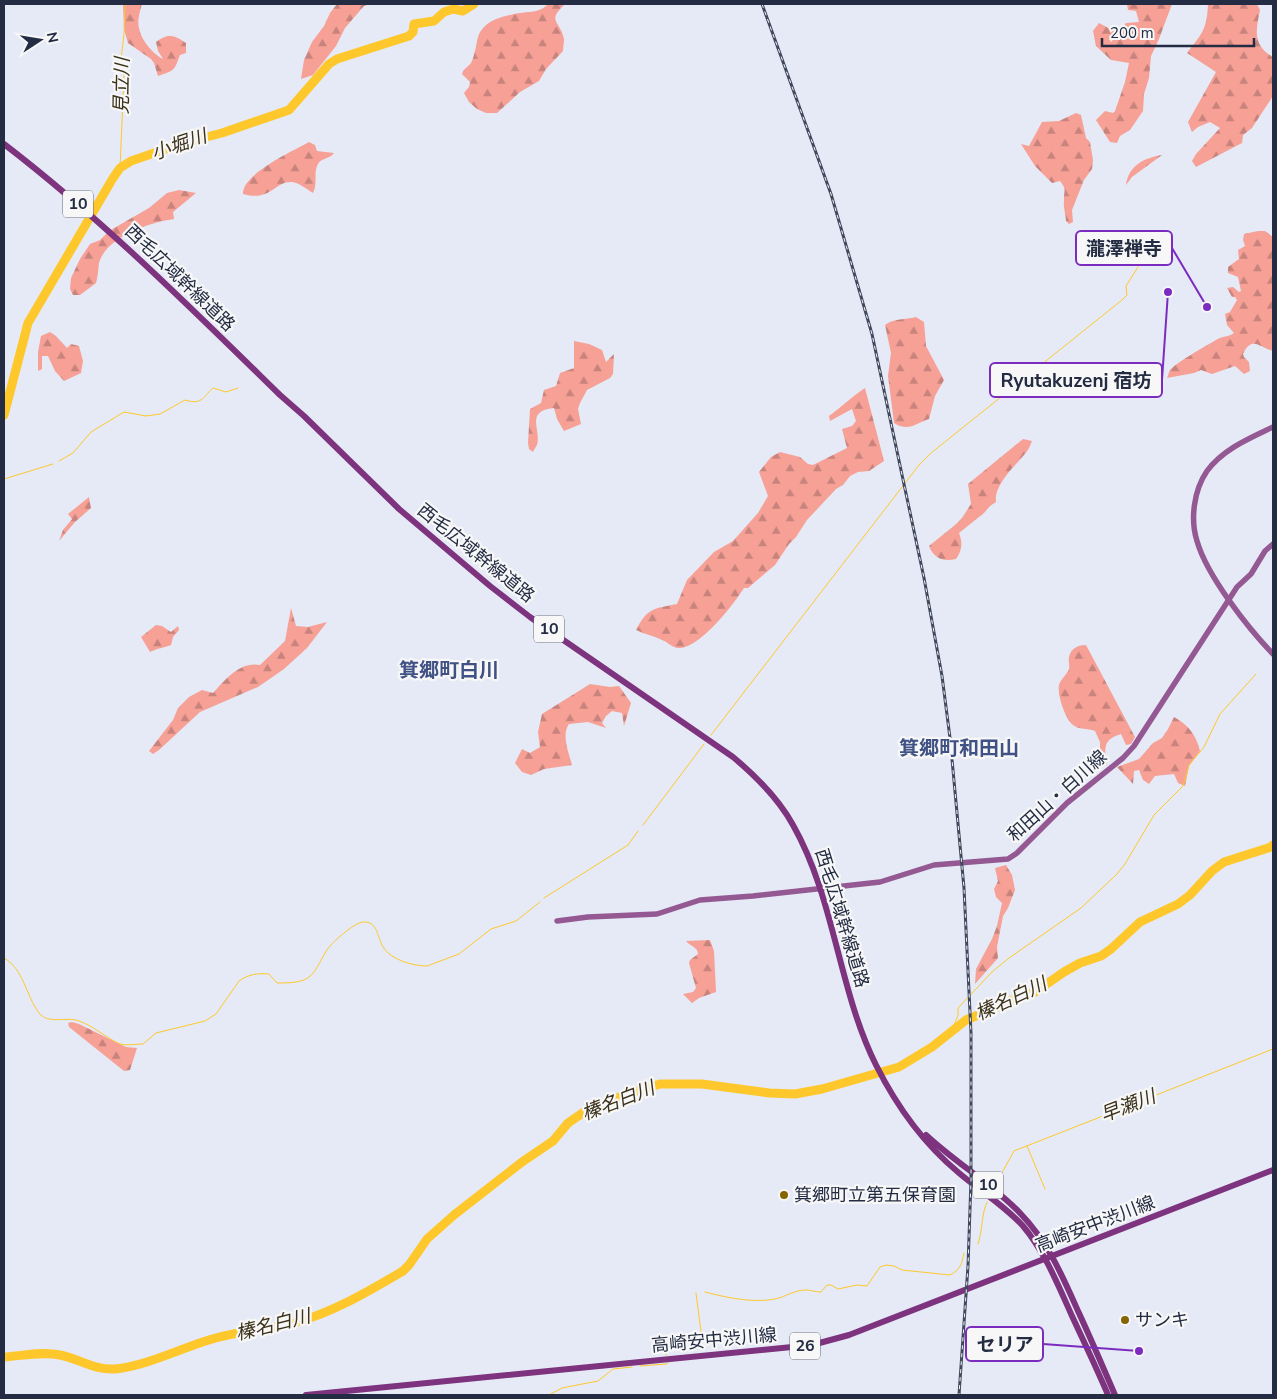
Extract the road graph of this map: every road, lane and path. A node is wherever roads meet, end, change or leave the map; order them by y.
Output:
1 (4, 144) edge
2 (1273, 427) edge
3 (1273, 544) edge
4 (1229, 600) junction
5 (1273, 654) edge
6 (819, 888) junction
7 (557, 921) dead end
8 (914, 1124) junction
9 (1273, 1170) edge
10 (1053, 1256) junction
11 (1045, 1259) junction
12 (306, 1395) edge
13 (1108, 1395) edge
14 (1115, 1395) edge

1 - 6 main road, 西毛広域幹線道路 / 10
2 - 4 street
3 - 4 street, 和田山・白川線
4 - 5 street
4 - 6 street, 和田山・白川線
6 - 7 street, 和田山・白川線
6 - 8 main road, 西毛広域幹線道路 / 10
8 - 10 main road, 西毛広域幹線道路 / 10
8 - 11 main road, 西毛広域幹線道路 / 10
9 - 10 main road, 高崎安中渋川線 / 26
10 - 11 main road, 高崎安中渋川線 / 26
10 - 14 main road, 西毛広域幹線道路 / 10
11 - 12 main road, 高崎安中渋川線 / 26
11 - 13 main road, 西毛広域幹線道路 / 10

